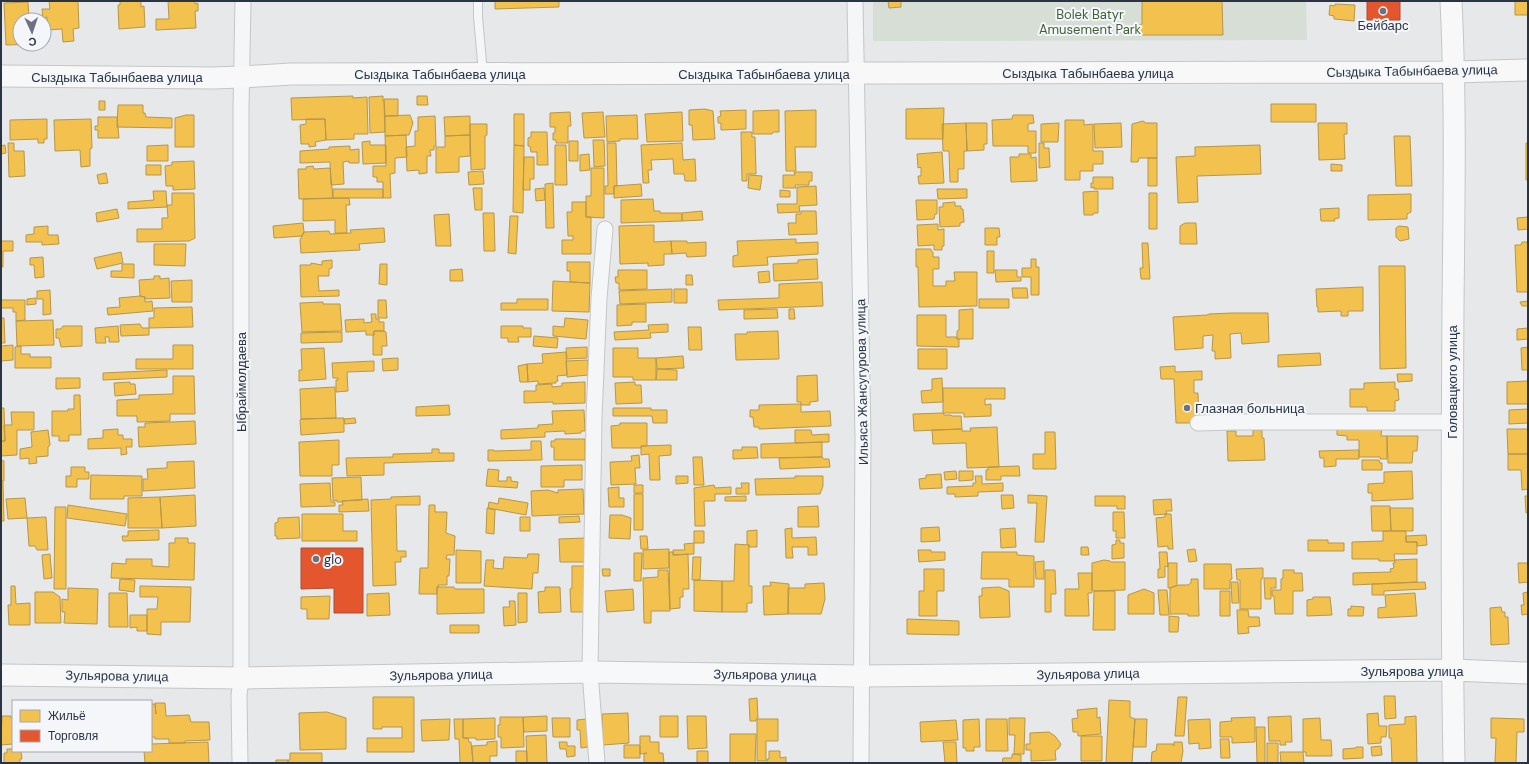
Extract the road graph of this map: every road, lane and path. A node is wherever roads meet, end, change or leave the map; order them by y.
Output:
1 (243, 1) edge
2 (478, 1) edge
3 (855, 1) edge
4 (1451, 1) edge
5 (1528, 70) edge
6 (1455, 72) junction
7 (483, 74) junction
8 (856, 74) junction
9 (1, 76) edge
10 (242, 78) junction
11 (605, 229) dead end
12 (1452, 422) junction
13 (1198, 423) dead end
14 (1452, 670) junction
15 (590, 672) junction
16 (1528, 673) edge
17 (1, 675) edge
18 (862, 676) junction
19 (240, 678) junction
20 (240, 763) edge
21 (597, 763) edge
22 (861, 763) edge
23 (1454, 763) edge

1 - 10 street, Ыбраймолдаева
2 - 7 lane
3 - 8 street, Ильяса Жансугурова улица
4 - 6 street, Головацкого улица
5 - 6 street, Сыздыка Табынбаева улица
6 - 8 street, Сыздыка Табынбаева улица
6 - 12 street, Головацкого улица
7 - 8 street, Сыздыка Табынбаева улица
7 - 10 street, Сыздыка Табынбаева улица
8 - 18 street, Ильяса Жансугурова улица
9 - 10 street, Сыздыка Табынбаева улица
10 - 19 street, Ыбраймолдаева
11 - 15 street
12 - 13 street
12 - 14 street, Головацкого улица
14 - 16 street, Зульярова улица
14 - 18 street, Зульярова улица
14 - 23 street, Головацкого улица
15 - 18 street, Зульярова улица
15 - 19 street, Зульярова улица
15 - 21 street
17 - 19 street, Зульярова улица
18 - 22 street, Ильяса Жансугурова улица
19 - 20 street, Ыбраймолдаева

